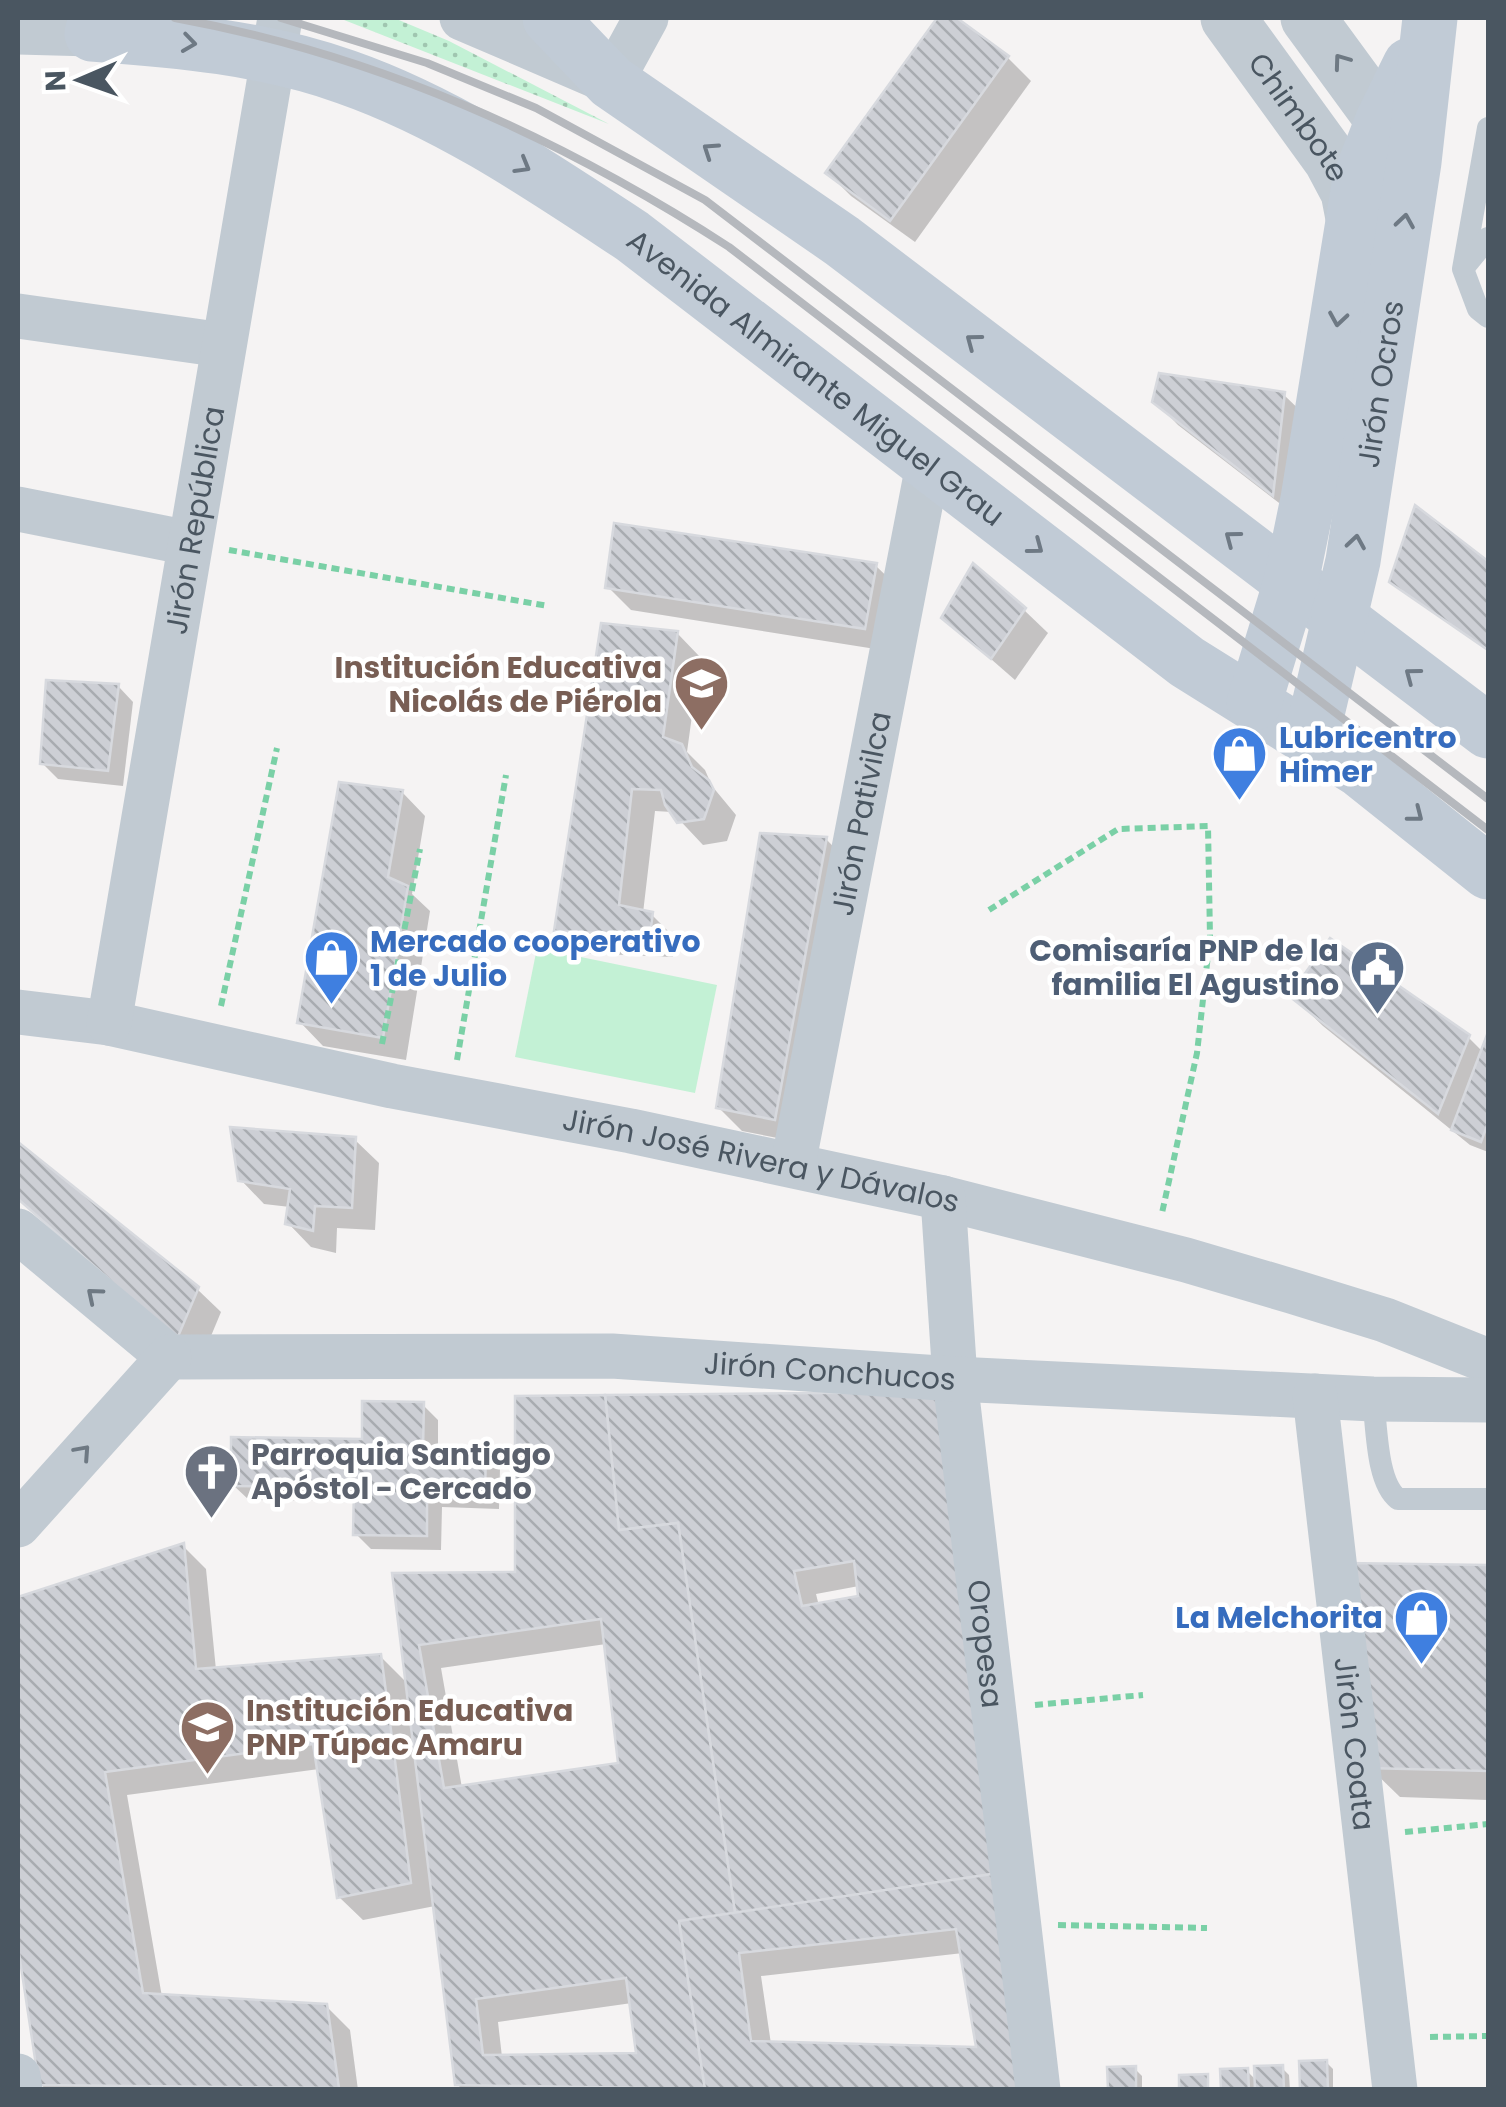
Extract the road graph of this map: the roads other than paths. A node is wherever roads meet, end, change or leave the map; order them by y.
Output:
1 (462, 18) edge
2 (550, 18) edge
3 (646, 18) edge
4 (1228, 18) edge
5 (1308, 18) edge
6 (1429, 22) edge
7 (94, 26) edge
8 (18, 32) edge
9 (276, 36) edge
10 (610, 82) junction
11 (1488, 128) edge
12 (1398, 141) junction
13 (1354, 223) junction
14 (1488, 238) edge
15 (1462, 268) junction
16 (18, 316) edge
17 (1488, 317) edge
18 (223, 345) junction
19 (928, 464) junction
20 (18, 509) edge
21 (189, 543) junction
22 (1291, 582) junction
23 (1337, 618) junction
24 (1254, 703) junction
25 (1488, 731) edge
26 (1310, 739) junction
27 (1488, 872) edge
28 (18, 1012) edge
29 (109, 1023) junction
30 (793, 1164) junction
31 (943, 1198) junction
32 (18, 1231) edge
33 (169, 1357) junction
34 (1488, 1361) edge
35 (956, 1379) junction
36 (1315, 1396) junction
37 (1373, 1399) junction
38 (1488, 1400) edge
39 (1488, 1499) edge
40 (18, 1524) edge
41 (18, 2076) edge
42 (20, 2090) edge
43 (1038, 2090) edge
44 (1394, 2090) edge

1 - 10 street
2 - 10 main road
3 - 10 street
4 - 13 street, Chimbote
12 -> 5 street
6 - 12 main road, Jirón Ocros
7 - 8 street
7 -> 9 main road, Avenida Almirante Miguel Grau
9 - 18 street, Jirón República
9 -> 19 main road, Avenida Almirante Miguel Grau
22 -> 10 main road
11 - 15 lane
12 - 13 main road, Jirón Ocros
23 -> 12 main road, Jirón Ocros
13 -> 22 main road, Jirón Ocros
14 - 15 lane
15 - 17 lane
16 - 18 street
18 - 21 street, Jirón República
19 -> 24 main road, Avenida Almirante Miguel Grau
19 - 30 street, Jirón Pativilca
20 - 21 street
21 - 29 street, Jirón República
22 - 23 main road
22 - 24 main road, Jirón Ocros
25 -> 23 main road
23 - 26 main road, Jirón Ocros
24 - 26 main road, Avenida Almirante Miguel Grau
26 -> 27 main road, Avenida Almirante Miguel Grau
28 - 29 street, Jirón José Rivera y Dávalos
29 - 30 street, Jirón José Rivera y Dávalos
30 - 31 street, Jirón José Rivera y Dávalos
31 - 34 street, Jirón José Rivera y Dávalos
31 - 35 street, Oropesa
33 -> 32 street
33 - 35 street, Jirón Conchucos
40 -> 33 street
35 - 36 street, Jirón Conchucos
35 - 43 street, Oropesa
36 - 37 street, Jirón Conchucos
36 - 44 street, Jirón Coata
37 - 38 street, Jirón Conchucos
37 - 39 lane
41 - 42 street

